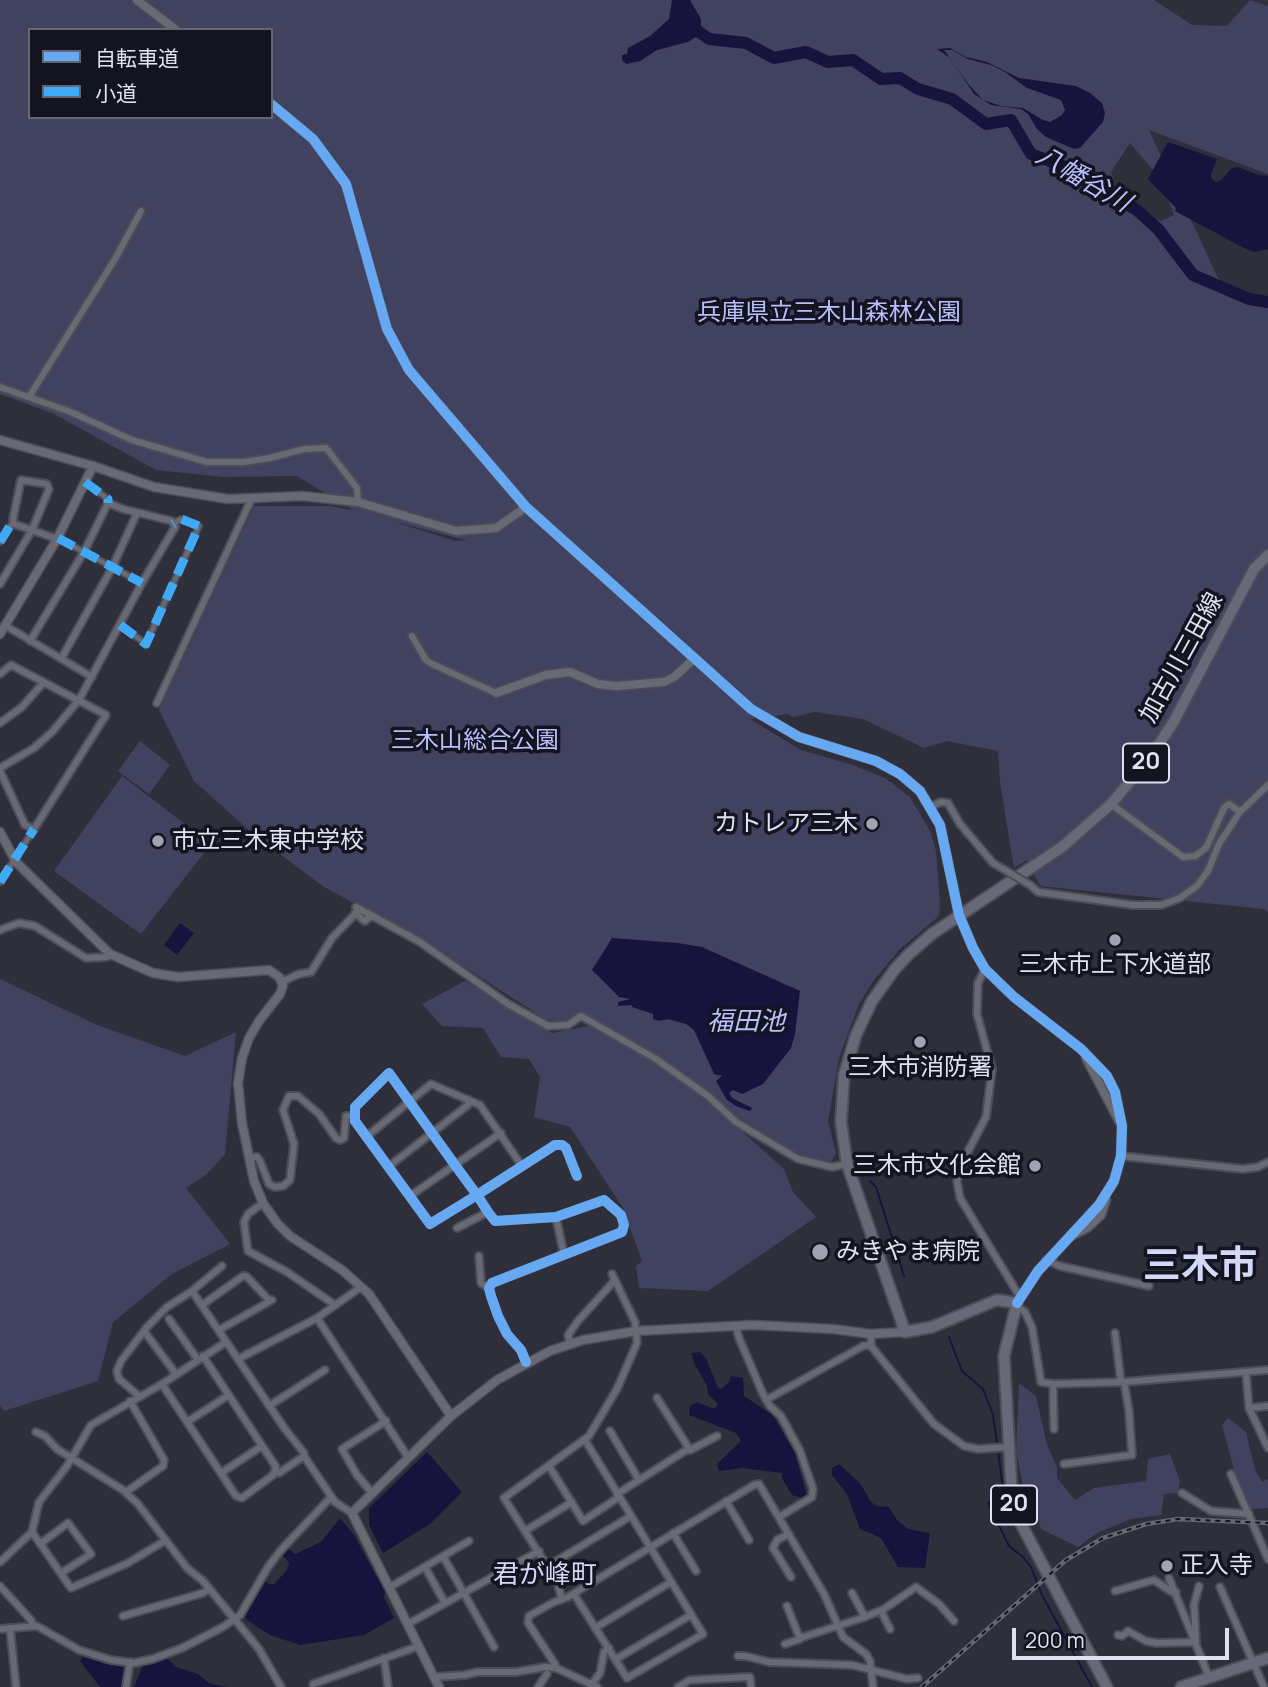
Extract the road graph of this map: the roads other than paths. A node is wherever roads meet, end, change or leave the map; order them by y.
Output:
1 (137, 0) edge
2 (173, 28) edge
3 (273, 106) edge
4 (141, 211) dead end
5 (0, 387) edge
6 (29, 397) junction
7 (0, 440) edge
8 (93, 466) junction
9 (85, 482) junction
10 (252, 498) junction
11 (358, 502) junction
12 (108, 503) junction
13 (526, 507) junction
14 (137, 513) junction
15 (13, 521) junction
16 (173, 524) junction
17 (32, 530) junction
18 (57, 538) junction
19 (0, 542) edge
20 (84, 552) junction
21 (1268, 555) edge
22 (111, 568) junction
23 (142, 583) junction
24 (0, 584) edge
25 (120, 625) junction
26 (6, 626) junction
27 (0, 634) edge
28 (412, 636) dead end
29 (30, 641) junction
30 (61, 659) junction
31 (694, 659) junction
32 (0, 674) edge
33 (92, 677) junction
34 (43, 682) junction
35 (496, 693) joint
36 (79, 700) junction
37 (157, 703) dead end
38 (0, 723) edge
39 (0, 769) edge
40 (1268, 785) edge
41 (1111, 804) junction
42 (930, 807) junction
43 (1240, 812) junction
44 (34, 829) junction
45 (0, 832) edge
46 (15, 860) junction
47 (0, 882) edge
48 (959, 915) junction
49 (0, 930) edge
50 (110, 954) junction
51 (985, 969) junction
52 (281, 982) junction
53 (470, 1100) junction
54 (409, 1101) junction
55 (354, 1116) junction
56 (432, 1133) junction
57 (500, 1133) junction
58 (366, 1137) junction
59 (1121, 1156) junction
60 (249, 1157) junction
61 (1268, 1162) edge
62 (846, 1164) junction
63 (455, 1165) junction
64 (522, 1166) junction
65 (388, 1167) junction
66 (577, 1176) dead end
67 (477, 1195) junction
68 (410, 1196) junction
69 (263, 1203) junction
70 (488, 1212) junction
71 (556, 1217) junction
72 (457, 1228) dead end
73 (564, 1255) junction
74 (479, 1256) dead end
75 (1046, 1260) junction
76 (222, 1266) dead end
77 (1149, 1286) dead end
78 (360, 1287) junction
79 (489, 1288) junction
80 (192, 1291) junction
81 (1018, 1302) junction
82 (202, 1305) junction
83 (335, 1305) junction
84 (169, 1318) dead end
85 (317, 1318) junction
86 (736, 1326) junction
87 (219, 1330) junction
88 (144, 1331) junction
89 (636, 1331) junction
90 (905, 1332) junction
91 (1115, 1333) dead end
92 (871, 1334) junction
93 (226, 1342) junction
94 (571, 1344) junction
95 (870, 1345) junction
96 (201, 1358) junction
97 (238, 1359) junction
98 (526, 1362) junction
99 (325, 1370) dead end
100 (1268, 1370) edge
101 (1246, 1372) junction
102 (176, 1374) junction
103 (1123, 1382) junction
104 (162, 1384) junction
105 (1053, 1384) junction
106 (229, 1395) junction
107 (139, 1396) junction
108 (657, 1398) dead end
109 (766, 1400) junction
110 (130, 1401) junction
111 (269, 1406) junction
112 (1268, 1406) edge
113 (1249, 1408) junction
114 (451, 1416) junction
115 (386, 1421) junction
116 (187, 1422) junction
117 (1054, 1429) dead end
118 (610, 1431) dead end
119 (36, 1432) dead end
120 (717, 1436) dead end
121 (584, 1440) junction
122 (262, 1446) junction
123 (1008, 1447) junction
124 (1268, 1448) edge
125 (688, 1449) junction
126 (304, 1456) junction
127 (408, 1457) junction
128 (72, 1458) junction
129 (1064, 1464) dead end
130 (549, 1466) junction
131 (276, 1472) junction
132 (221, 1473) junction
133 (1231, 1474) dead end
134 (639, 1480) junction
135 (126, 1492) junction
136 (372, 1493) junction
137 (1182, 1493) dead end
138 (618, 1495) junction
139 (331, 1497) junction
140 (726, 1501) junction
141 (572, 1502) junction
142 (352, 1513) junction
143 (1249, 1514) junction
144 (631, 1516) junction
145 (779, 1517) junction
146 (526, 1531) junction
147 (32, 1532) junction
148 (673, 1533) junction
149 (789, 1534) junction
150 (166, 1540) junction
151 (749, 1540) dead end
152 (470, 1541) dead end
153 (40, 1544) junction
154 (650, 1548) junction
155 (539, 1551) junction
156 (443, 1556) junction
157 (1268, 1559) edge
158 (0, 1562) edge
159 (548, 1566) junction
160 (425, 1567) junction
161 (696, 1571) dead end
162 (61, 1573) junction
163 (791, 1577) dead end
164 (1169, 1578) dead end
165 (671, 1582) junction
166 (0, 1586) edge
167 (1199, 1586) dead end
168 (390, 1587) junction
169 (1220, 1587) dead end
170 (209, 1588) junction
171 (1115, 1591) dead end
172 (1176, 1592) junction
173 (463, 1593) junction
174 (852, 1593) dead end
175 (574, 1594) junction
176 (562, 1599) junction
177 (445, 1603) junction
178 (787, 1606) dead end
179 (880, 1611) junction
180 (691, 1615) junction
181 (123, 1616) dead end
182 (865, 1618) junction
183 (234, 1620) junction
184 (954, 1621) dead end
185 (408, 1624) junction
186 (33, 1626) junction
187 (838, 1627) junction
188 (10, 1628) junction
189 (595, 1628) junction
190 (0, 1629) edge
191 (890, 1629) dead end
192 (1118, 1634) dead end
193 (800, 1638) junction
194 (1196, 1642) junction
195 (786, 1644) dead end
196 (419, 1646) junction
197 (494, 1647) dead end
198 (608, 1648) junction
199 (738, 1656) dead end
200 (384, 1658) junction
201 (1268, 1658) edge
202 (616, 1659) junction
203 (130, 1662) junction
204 (1254, 1663) junction
205 (555, 1668) junction
206 (872, 1671) junction
207 (547, 1674) dead end
208 (435, 1677) junction
209 (1209, 1677) junction
210 (918, 1678) dead end
211 (313, 1684) dead end
212 (594, 1686) edge
213 (16, 1687) edge
214 (126, 1687) edge
215 (281, 1687) edge
216 (388, 1687) edge
217 (439, 1687) edge
218 (538, 1687) edge
219 (678, 1687) edge
220 (751, 1687) edge
221 (873, 1687) edge
222 (1107, 1687) edge
223 (1181, 1687) edge
224 (1264, 1687) edge

1 - 2 street
3 - 13 street
4 - 6 street
5 - 6 street
6 - 11 street
7 - 8 street
8 - 9 street
8 - 10 street
9 - 12 street
9 - 18 street
10 - 11 street
10 - 37 street
11 - 13 street
12 - 14 street
12 - 20 street
13 - 31 street
14 - 16 street
14 - 22 street
15 - 17 street
15 - 17 street
15 - 19 street
16 - 23 street
16 - 25 street
17 - 18 street
17 - 24 street
18 - 20 street
18 - 26 street
20 - 22 street
20 - 29 street
21 - 41 main road, 加古川三田線 / 20
22 - 23 street
22 - 30 street
23 - 25 street
25 - 33 street
26 - 27 street
26 - 29 street
28 - 35 street
29 - 30 street
30 - 33 street
31 - 35 street
31 - 42 street
32 - 34 street
33 - 36 street
34 - 36 street
34 - 38 street
36 - 39 street
36 - 44 street
39 - 44 street
40 - 43 street
41 - 43 street
41 - 48 main road, 加古川三田線 / 20
42 - 43 street, bridge
42 - 48 street
44 - 46 street
45 - 46 street
46 - 47 street
46 - 50 street
48 - 51 street
48 - 62 main road, 加古川三田線 / 20
49 - 50 street
50 - 52 street
51 - 59 street
51 - 81 street
52 - 60 street
52 - 62 street
53 - 54 street
53 - 56 street
53 - 57 street
54 - 55 street
54 - 56 street
54 - 58 street
55 - 58 street
55 - 60 street
56 - 63 street
56 - 65 street
57 - 63 street
57 - 64 street
58 - 65 street
59 - 61 street
59 - 75 street
60 - 69 street
62 - 90 main road, 加古川三田線 / 20
63 - 67 street
63 - 68 street
64 - 66 street
64 - 67 street
65 - 68 street
67 - 68 street
67 - 70 street
69 - 78 street
69 - 83 street
70 - 71 street
70 - 72 street
71 - 73 street
71 - 73 street
73 - 79 street
74 - 79 street
75 - 77 street
75 - 81 street
76 - 80 street
78 - 83 street
78 - 114 street
79 - 98 street
80 - 82 street
80 - 88 street
81 - 90 main road
81 - 105 street
81 - 123 main road, 20
82 - 87 street
82 - 87 street
83 - 85 street
84 - 96 street
85 - 97 street
85 - 115 street
86 - 89 street
86 - 92 street
86 - 109 street
87 - 93 street
88 - 102 street
88 - 107 street
89 - 94 street
89 - 94 street
89 - 121 street
90 - 92 street
91 - 103 street
92 - 95 street
93 - 96 street
93 - 97 street
94 - 98 street
95 - 109 street
95 - 123 street
96 - 102 street
96 - 106 street
97 - 111 street
98 - 114 street
99 - 111 street
100 - 101 street
101 - 103 street
101 - 113 street
102 - 104 street
103 - 105 street
103 - 129 street
104 - 107 street
104 - 116 street
105 - 117 street
106 - 116 street
106 - 122 street
107 - 110 street
108 - 125 street
109 - 145 street
110 - 128 street
110 - 135 street
111 - 126 street
112 - 113 street
113 - 124 street
114 - 127 street
115 - 127 street
115 - 136 street
116 - 132 street
118 - 134 street
119 - 128 street
120 - 125 street
121 - 130 street
121 - 138 street
122 - 131 street
122 - 132 street
123 - 222 main road, 20
125 - 134 street
126 - 131 street
126 - 139 street
127 - 136 street
128 - 135 street
128 - 147 street
130 - 141 street
130 - 146 street
131 - 132 street
133 - 143 street
134 - 138 street
135 - 150 street
136 - 142 street
137 - 143 street
138 - 141 street
138 - 144 street
139 - 142 street
139 - 183 street
140 - 145 street
140 - 148 street
140 - 151 street
141 - 146 street
142 - 168 street
143 - 157 street
144 - 154 street
144 - 159 street
145 - 149 street
146 - 155 street
147 - 153 street
147 - 158 street
148 - 154 street
148 - 161 street
149 - 163 street
149 - 187 street
150 - 162 street
150 - 170 street
152 - 156 street
153 - 162 street
153 - 162 street
154 - 165 street
154 - 175 street
155 - 159 street
155 - 173 street
156 - 160 street
156 - 173 street
159 - 176 street
160 - 168 street
160 - 177 street
164 - 172 street
165 - 180 street
165 - 189 street
166 - 186 street
167 - 194 street
168 - 185 street
169 - 204 street
170 - 181 street
170 - 183 street
171 - 172 street
172 - 194 street
173 - 177 street
173 - 197 street
174 - 182 street
175 - 176 street
175 - 189 street
176 - 205 street
177 - 185 street
178 - 193 street
179 - 182 street
179 - 184 street
179 - 191 street
180 - 202 street
180 - 202 street
182 - 187 street
183 - 203 street
183 - 215 street
185 - 196 street
186 - 188 street
186 - 203 street
187 - 193 street
187 - 206 street
188 - 190 street
188 - 213 street
189 - 198 street
192 - 194 street
193 - 195 street
194 - 209 street
196 - 200 street
196 - 208 street
198 - 202 street
198 - 212 street
199 - 206 street
200 - 211 street
200 - 216 street
201 - 204 main road
203 - 214 street
204 - 209 main road
204 - 224 street
205 - 208 street
205 - 212 street
206 - 210 street
206 - 221 street
207 - 218 street
208 - 217 street
209 - 223 main road
219 - 220 street

